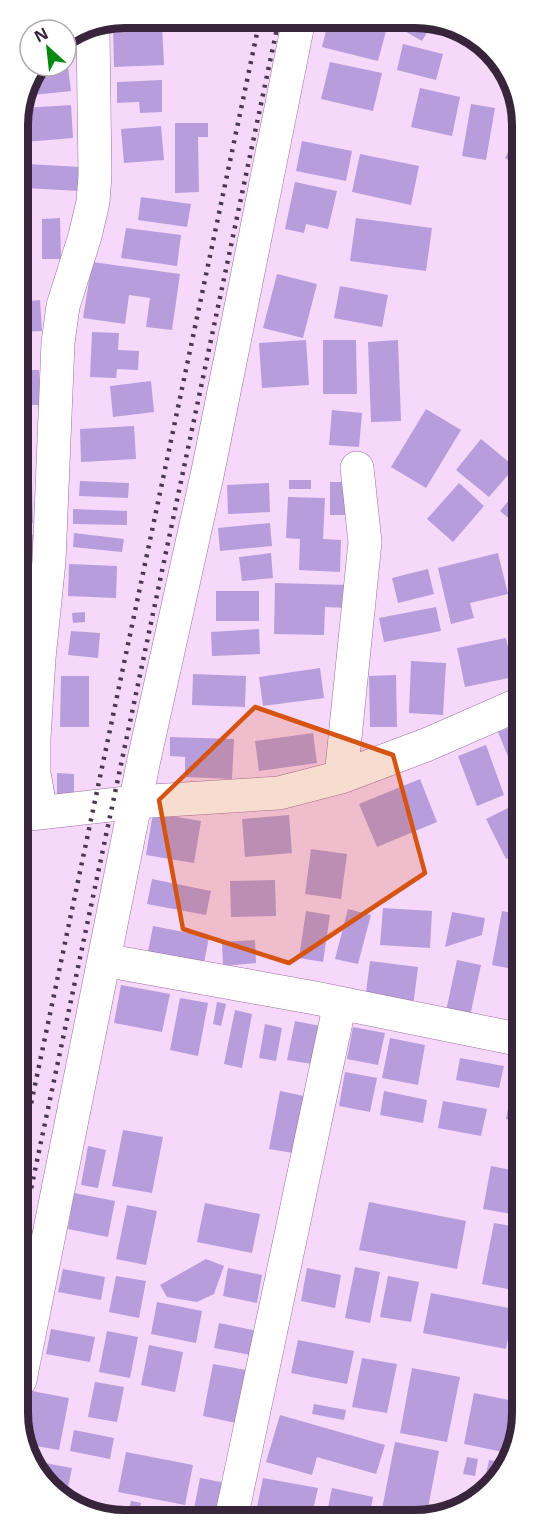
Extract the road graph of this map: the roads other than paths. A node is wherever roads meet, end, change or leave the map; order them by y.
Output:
1 (297, 28) edge
2 (93, 34) edge
3 (357, 468) dead end
4 (512, 707) edge
5 (341, 777) junction
6 (136, 802) junction
7 (30, 813) edge
8 (104, 960) junction
9 (340, 1003) junction
10 (512, 1038) edge
11 (28, 1340) edge
12 (233, 1510) edge

1 - 6 street
2 - 7 street
3 - 5 street
4 - 5 street
5 - 6 street
6 - 7 street
6 - 8 street
8 - 9 street
8 - 11 street
9 - 10 street
9 - 12 street

